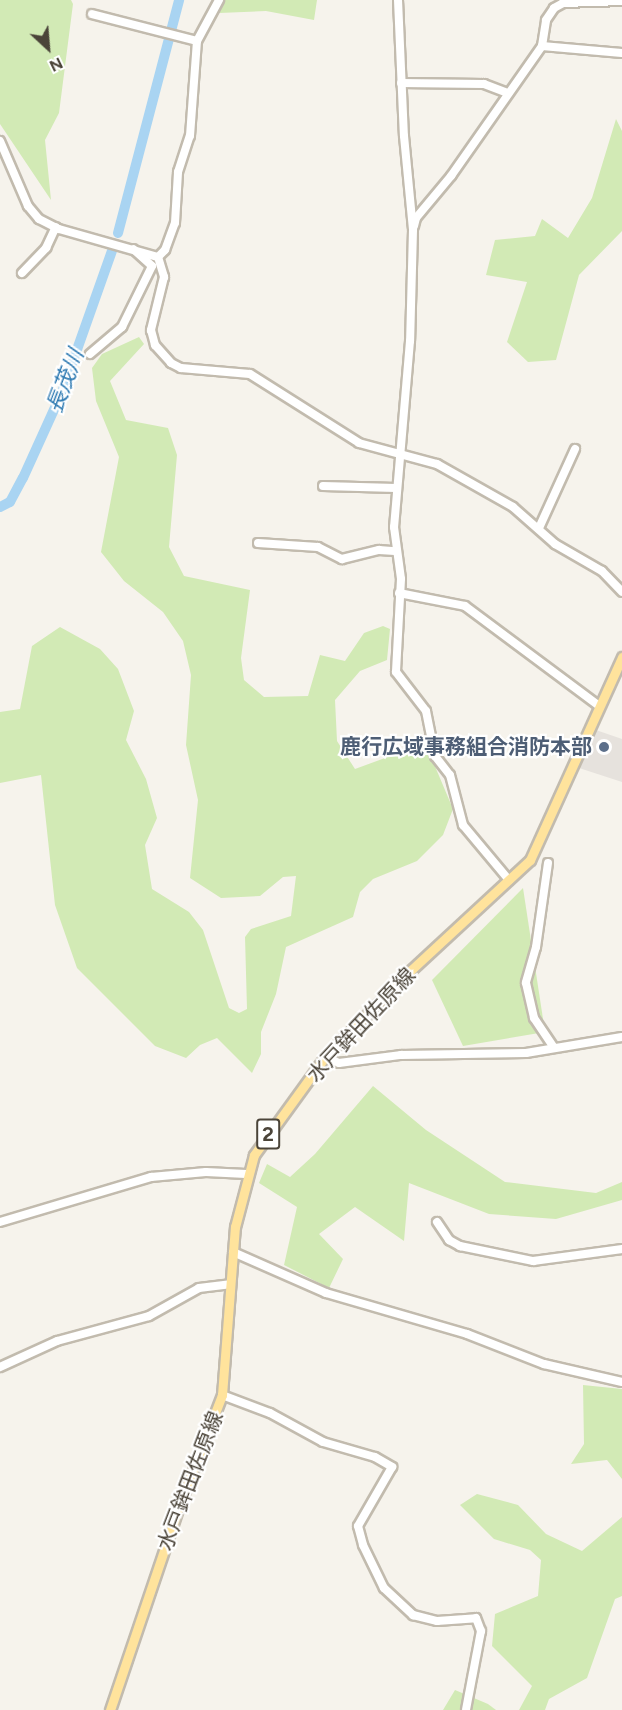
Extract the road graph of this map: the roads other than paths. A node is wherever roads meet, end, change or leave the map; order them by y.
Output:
1 (219, 0) edge
2 (398, 0) edge
3 (622, 1) edge
4 (92, 14) dead end
5 (197, 41) junction
6 (542, 46) junction
7 (622, 53) edge
8 (401, 83) junction
9 (508, 93) junction
10 (0, 141) edge
11 (56, 227) junction
12 (413, 230) junction
13 (131, 248) junction
14 (158, 257) junction
15 (22, 273) dead end
16 (90, 354) dead end
17 (575, 449) dead end
18 (399, 454) junction
19 (323, 486) dead end
20 (396, 488) junction
21 (539, 528) junction
22 (258, 543) dead end
23 (395, 551) junction
24 (622, 592) edge
25 (399, 593) junction
26 (622, 657) edge
27 (599, 706) junction
28 (548, 863) dead end
29 (509, 880) junction
30 (622, 1036) edge
31 (553, 1046) junction
32 (325, 1057) junction
33 (246, 1174) junction
34 (0, 1222) edge
35 (437, 1222) dead end
36 (622, 1249) edge
37 (233, 1252) junction
38 (231, 1284) junction
39 (0, 1367) edge
40 (622, 1382) edge
41 (222, 1395) junction
42 (110, 1710) edge
43 (466, 1710) edge

1 - 5 street
2 - 8 street
3 - 6 street
4 - 5 street
5 - 14 street
6 - 7 street
6 - 9 street
8 - 9 street
8 - 12 street
9 - 12 street
10 - 11 street
11 - 13 street
11 - 15 street
12 - 18 street
13 - 14 street
13 - 16 street
14 - 18 street
17 - 21 street
18 - 20 street
18 - 21 street
19 - 20 street
20 - 23 street
21 - 24 street
22 - 23 street
23 - 25 street
25 - 27 street
25 - 29 street
26 - 27 main road, 水戸鉾田佐原線 / 2
27 - 29 main road, 水戸鉾田佐原線 / 2
28 - 31 street
29 - 32 main road, 水戸鉾田佐原線 / 2
30 - 31 street
31 - 32 street
32 - 33 main road, 水戸鉾田佐原線 / 2
33 - 34 street
33 - 37 main road, 水戸鉾田佐原線 / 2
35 - 36 street
37 - 38 main road, 水戸鉾田佐原線 / 2
37 - 40 street
38 - 39 street
38 - 41 main road, 水戸鉾田佐原線 / 2
41 - 42 main road, 水戸鉾田佐原線 / 2
41 - 43 street

